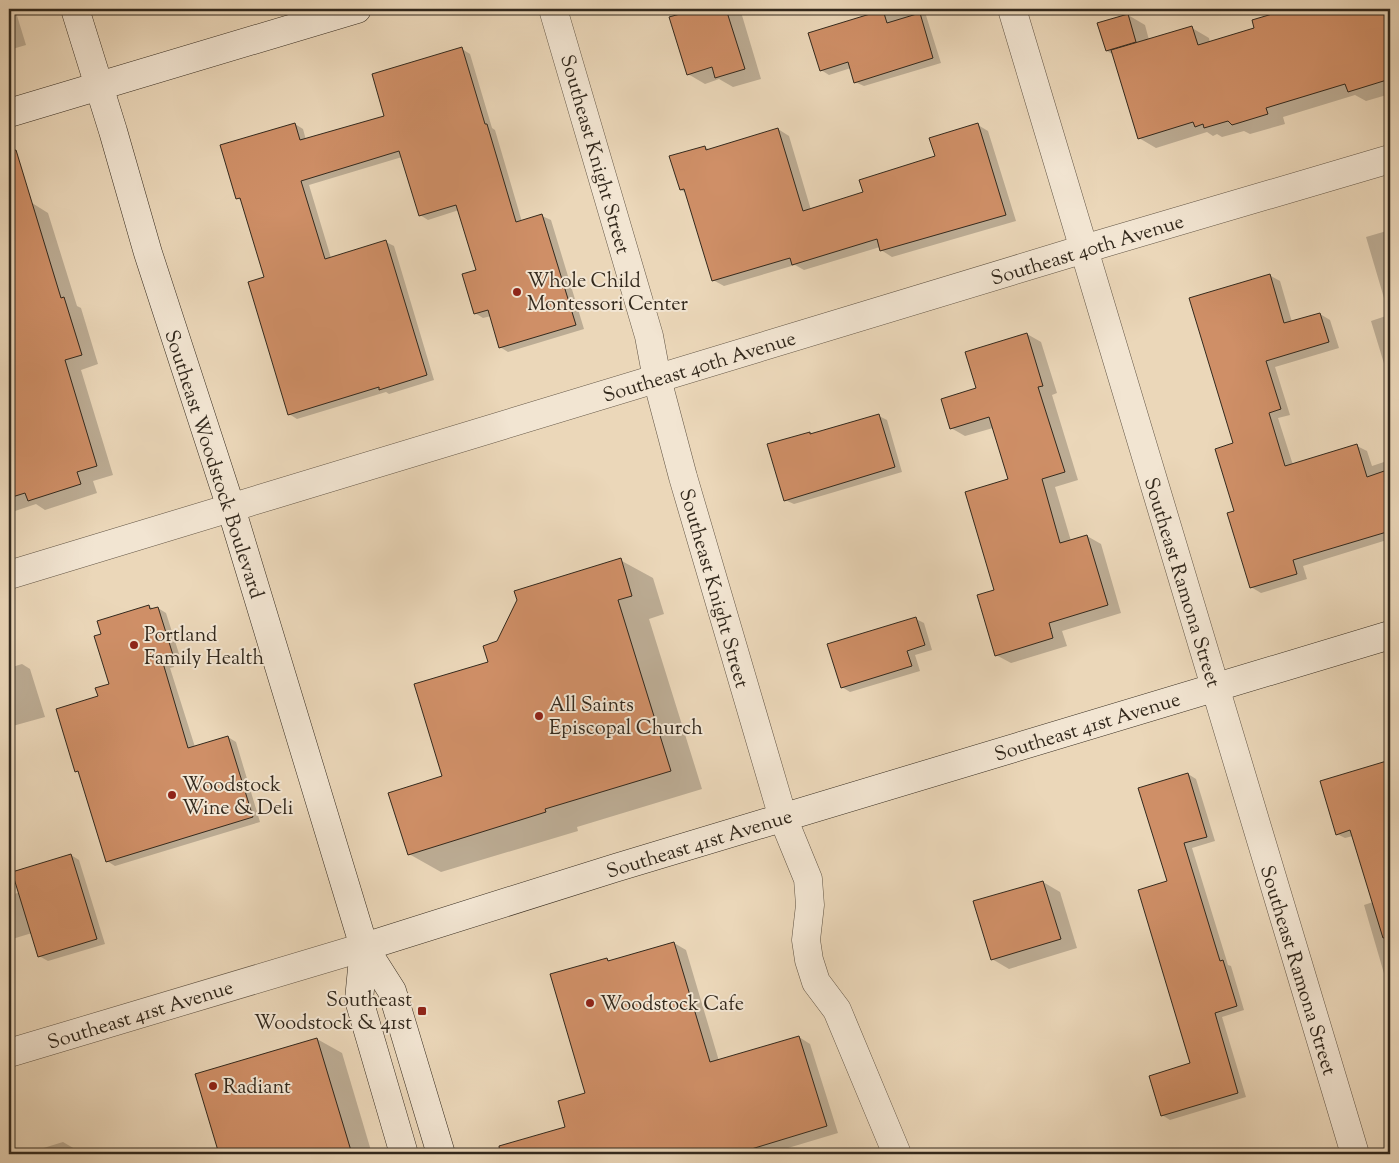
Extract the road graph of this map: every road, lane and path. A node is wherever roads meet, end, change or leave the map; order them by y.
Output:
1 (75, 9) edge
2 (357, 9) edge
3 (553, 9) edge
4 (1012, 9) edge
5 (98, 86) junction
6 (9, 113) edge
7 (1390, 159) edge
8 (1084, 249) junction
9 (657, 379) junction
10 (231, 508) junction
11 (9, 575) edge
12 (1390, 635) edge
13 (1215, 688) junction
14 (783, 818) junction
15 (364, 947) junction
16 (9, 1053) edge
17 (404, 1154) edge
18 (441, 1154) edge
19 (897, 1154) edge
20 (1355, 1154) edge

1 - 5 street, Southeast Woodstock Boulevard
2 - 5 street
3 - 9 street, Southeast Knight Street
4 - 8 street, Southeast Ramona Street
5 - 6 street
5 - 10 street, Southeast Woodstock Boulevard
7 - 8 street, Southeast 40th Avenue
8 - 9 street, Southeast 40th Avenue
8 - 13 street, Southeast Ramona Street
9 - 10 street, Southeast 40th Avenue
9 - 14 street, Southeast Knight Street
10 - 11 street, Southeast 40th Avenue
10 - 15 street, Southeast Woodstock Boulevard
12 - 13 street, Southeast 41st Avenue
13 - 14 street, Southeast 41st Avenue
13 - 20 street, Southeast Ramona Street
14 - 15 street, Southeast 41st Avenue
14 - 19 street, Southeast Knight Street
15 - 16 street, Southeast 41st Avenue
15 - 17 street, Southeast Woodstock Boulevard
15 - 18 street, Southeast Woodstock Boulevard

